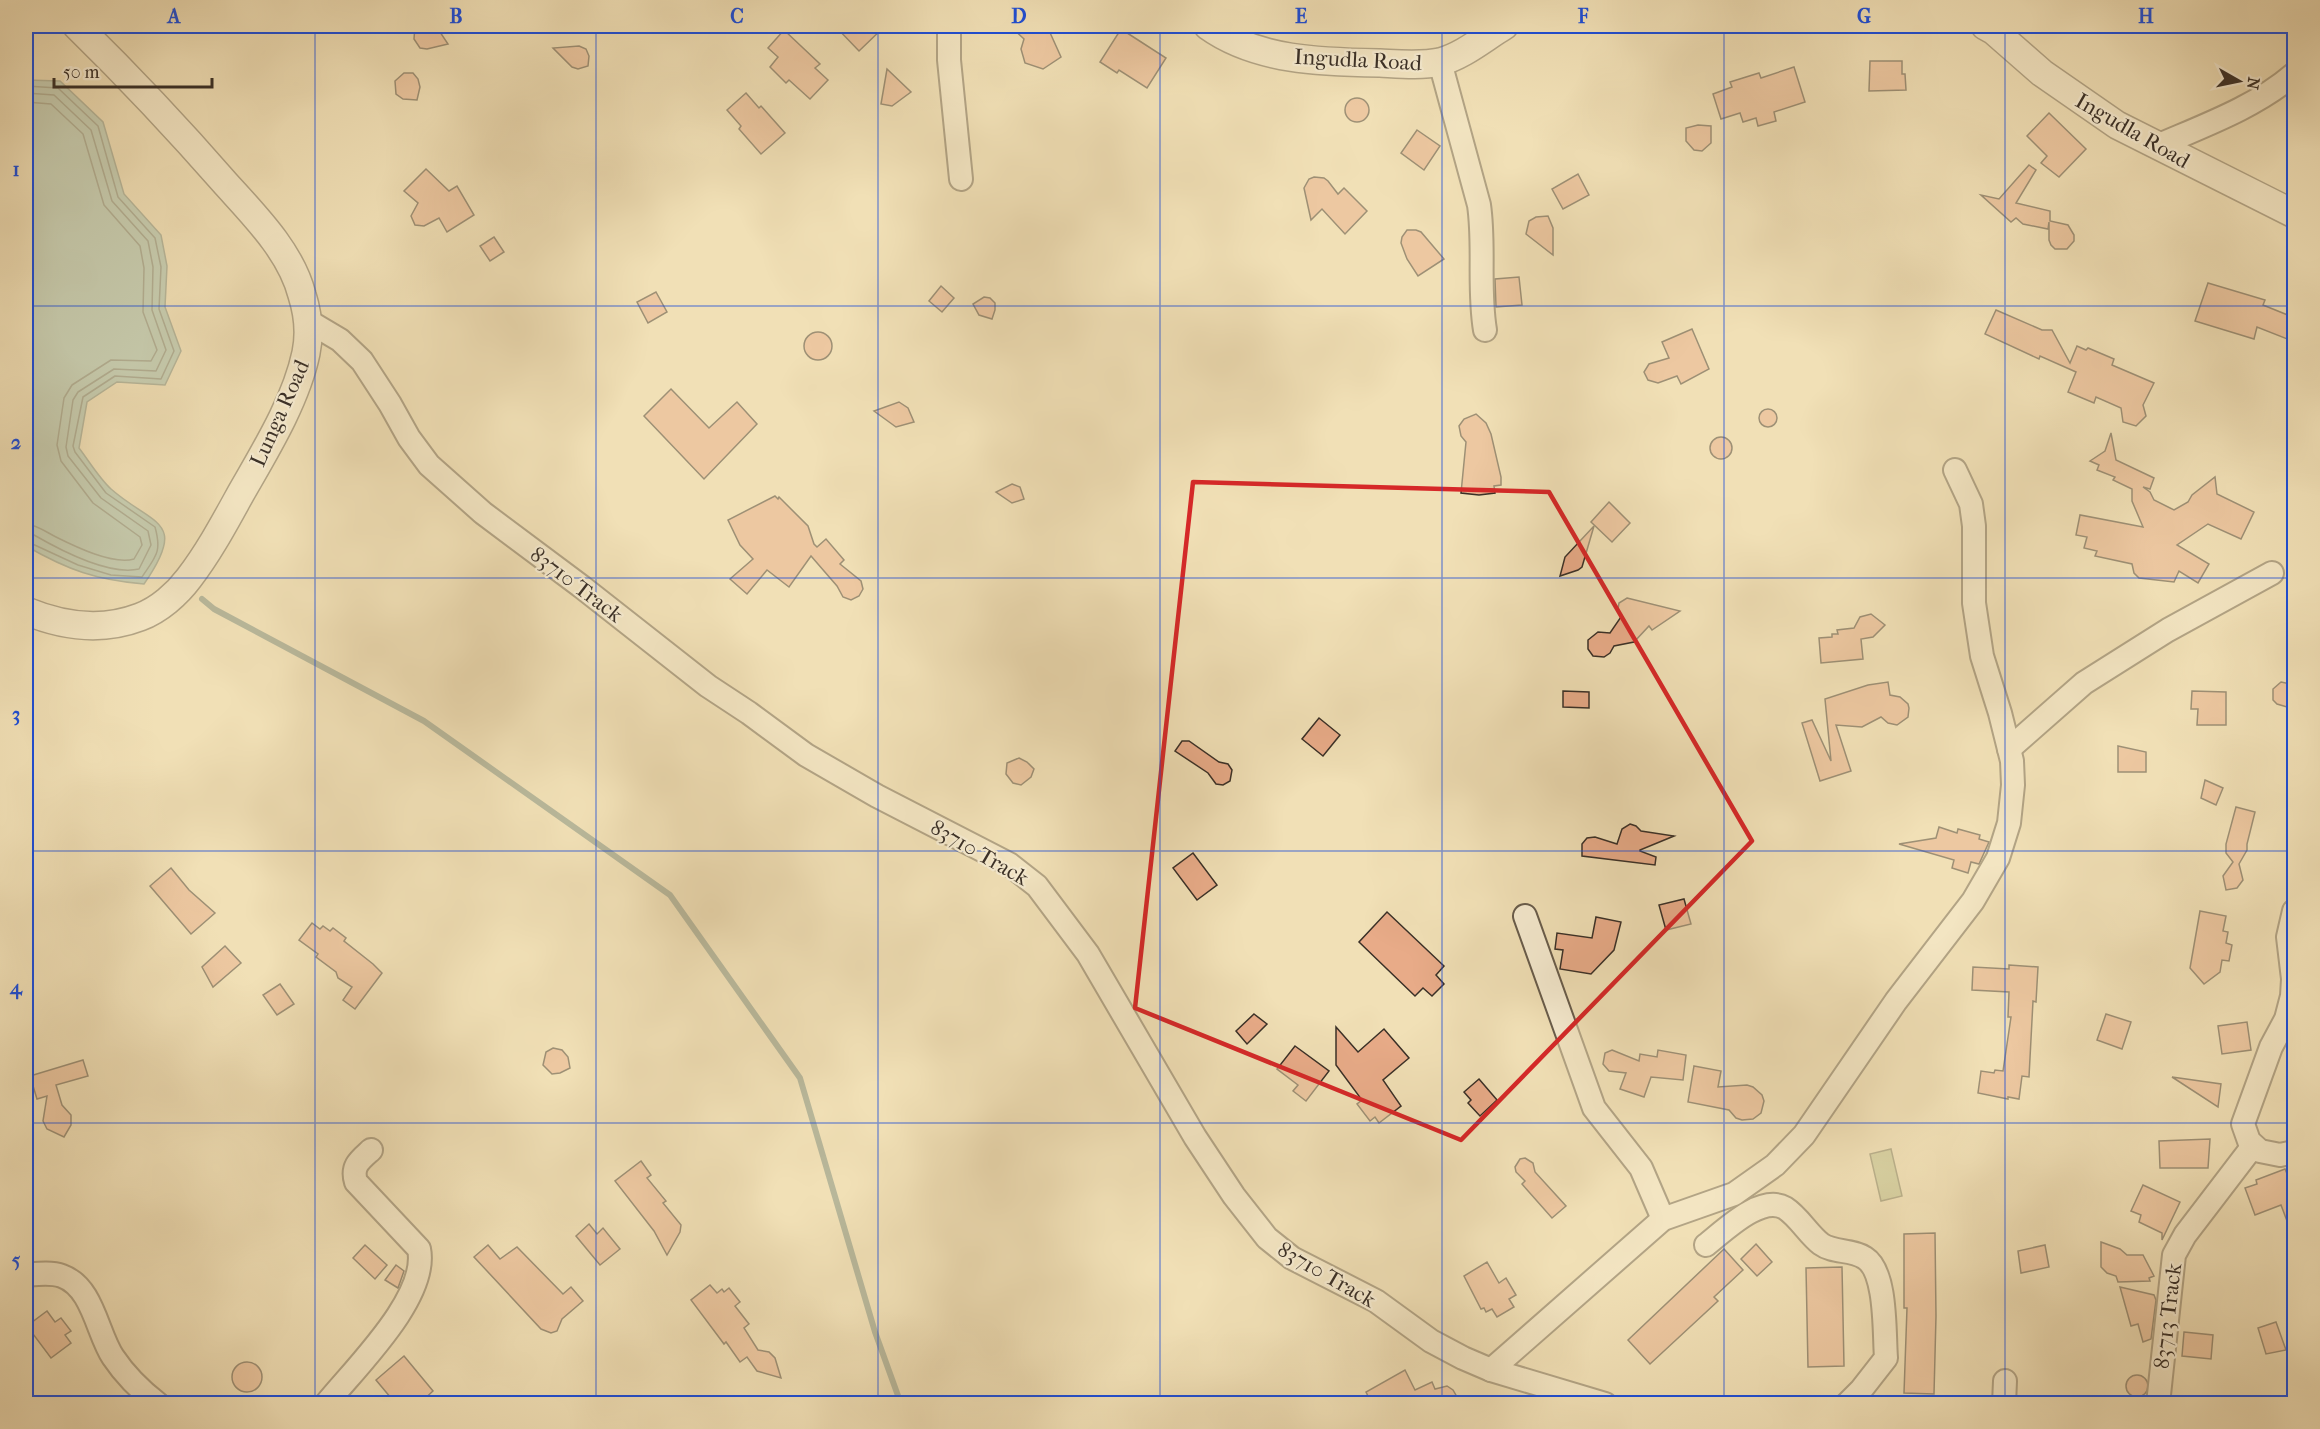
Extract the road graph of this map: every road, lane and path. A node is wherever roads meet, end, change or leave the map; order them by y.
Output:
1 (77, 26) edge
2 (949, 26) edge
3 (1209, 26) edge
4 (1503, 26) edge
5 (1992, 27) edge
6 (1440, 62) junction
7 (2295, 74) edge
8 (2157, 146) junction
9 (961, 179) dead end
10 (2295, 214) edge
11 (308, 321) junction
12 (1485, 330) dead end
13 (1955, 470) dead end
14 (2272, 573) dead end
15 (26, 611) edge
16 (2009, 749) junction
17 (2295, 911) edge
18 (1525, 916) dead end
19 (2253, 1146) junction
20 (371, 1150) dead end
21 (2295, 1152) edge
22 (1662, 1219) junction
23 (1706, 1245) dead end
24 (26, 1275) edge
25 (1491, 1370) junction
26 (2005, 1381) dead end
27 (158, 1404) edge
28 (326, 1404) edge
29 (1605, 1404) edge
30 (1847, 1404) edge
31 (2004, 1404) edge
32 (2158, 1404) edge

1 - 11 street, Lunga Road
2 - 9 street
3 - 6 street, Ingudla Road
4 - 6 street, Ingudla Road
5 - 8 street, Ingudla Road
6 - 12 street
7 - 8 street
8 - 10 street, Ingudla Road
11 - 15 street, Lunga Road
11 - 25 street, 83710 Track
13 - 16 street
14 - 16 street
16 - 22 street
17 - 19 street
18 - 22 street
19 - 21 street
19 - 32 street, 83713 Track
20 - 28 street
22 - 25 street
23 - 30 street
24 - 27 street
25 - 29 street, 83710 Track
26 - 31 street

